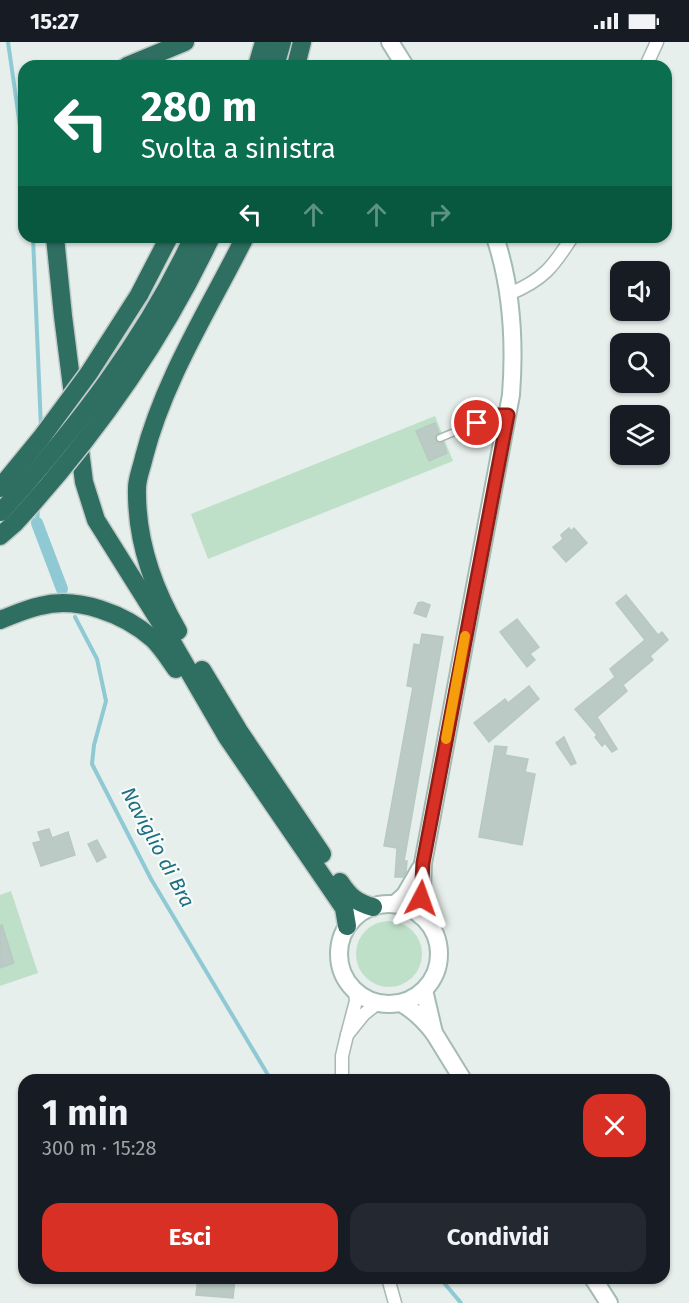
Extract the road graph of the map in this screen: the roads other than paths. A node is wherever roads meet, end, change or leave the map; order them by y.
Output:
1 (185, 42) edge
2 (264, 42) edge
3 (282, 42) edge
4 (302, 42) edge
5 (390, 42) edge
6 (657, 42) edge
7 (142, 60) edge
8 (259, 60) edge
9 (277, 60) edge
10 (298, 60) edge
11 (401, 60) edge
12 (649, 60) edge
13 (56, 243) edge
14 (167, 243) edge
15 (190, 243) edge
16 (209, 243) edge
17 (242, 243) edge
18 (496, 243) edge
19 (568, 243) edge
20 (509, 294) junction
21 (508, 415) junction
22 (440, 438) dead end
23 (0, 488) edge
24 (5, 516) edge
25 (0, 536) edge
26 (0, 620) edge
27 (232, 732) junction
28 (423, 863) junction
29 (395, 904) junction
30 (373, 907) junction
31 (422, 916) junction
32 (348, 927) junction
33 (424, 990) junction
34 (355, 991) junction
35 (378, 1003) junction
36 (401, 1003) junction
37 (434, 1034) junction
38 (347, 1035) junction
39 (342, 1074) edge
40 (459, 1074) edge
41 (390, 1284) edge
42 (597, 1284) edge
43 (395, 1303) edge
44 (609, 1303) edge

1 - 7 highway
2 - 8 highway
3 - 9 highway
4 - 10 highway
5 - 11 main road
6 - 12 street
13 - 27 highway
14 - 23 highway, bridge
15 - 24 highway, bridge
16 - 24 highway, bridge
17 - 27 highway
18 - 20 main road
19 - 20 street
20 - 21 main road
21 - 22 lane
21 - 28 main road
24 - 25 highway
26 - 27 highway
27 - 30 highway
27 - 32 highway
28 - 29 main road
28 - 31 main road
29 - 30 main road
29 - 31 main road
30 - 32 main road
31 - 33 main road
32 - 34 main road
33 - 36 main road
33 - 37 main road
34 - 35 main road
34 - 38 street
35 - 36 main road
35 - 38 street
36 - 37 main road
37 - 40 main road
38 - 39 street
41 - 43 street
42 - 44 main road

